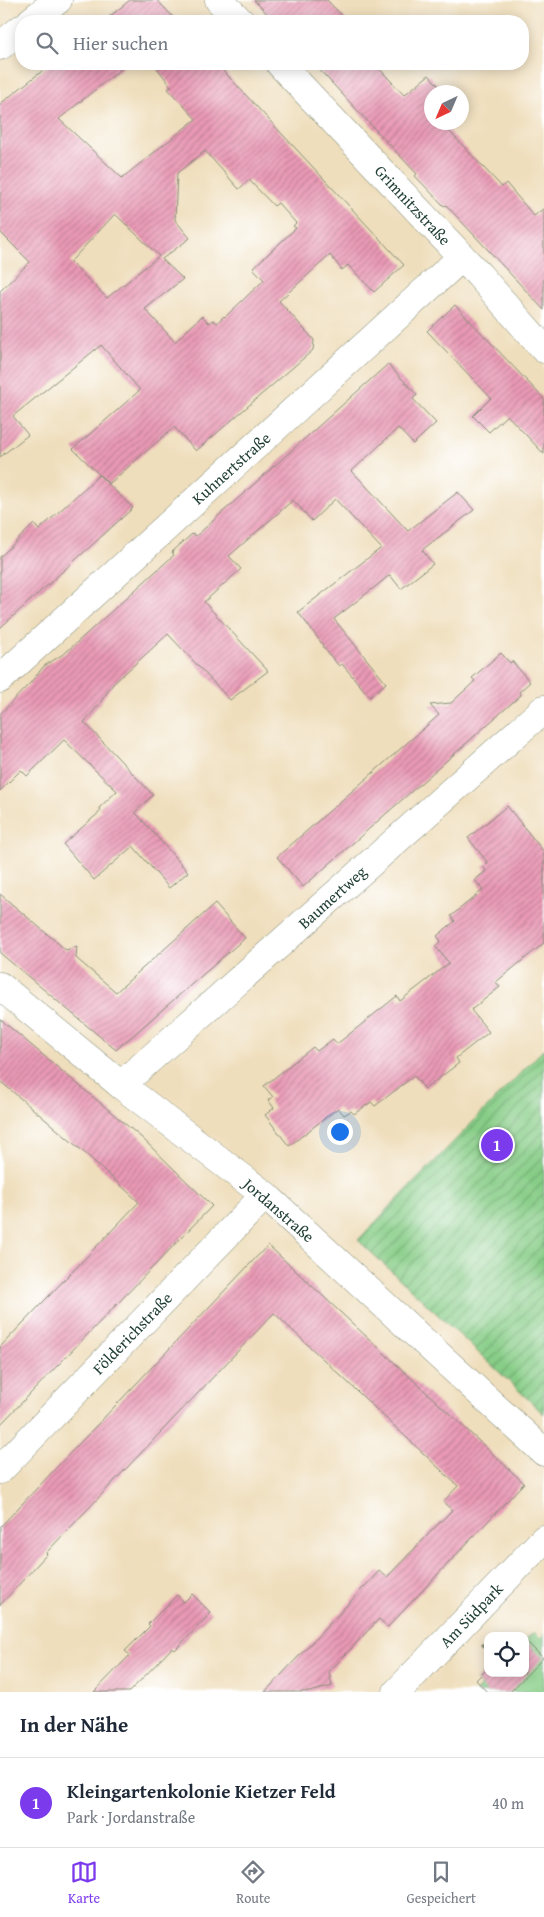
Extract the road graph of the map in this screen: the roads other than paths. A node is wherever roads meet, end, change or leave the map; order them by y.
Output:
1 (58, 0) edge
2 (220, 0) edge
3 (39, 15) edge
4 (234, 15) edge
5 (15, 34) edge
6 (0, 46) edge
7 (286, 70) edge
8 (462, 257) junction
9 (544, 349) edge
10 (0, 679) edge
11 (544, 709) edge
12 (0, 986) edge
13 (121, 1085) junction
14 (265, 1195) junction
15 (544, 1452) edge
16 (0, 1470) edge
17 (544, 1539) edge
18 (398, 1692) edge

1 - 3 street
2 - 4 street
5 - 6 street
7 - 8 street, Grimnitzstraße
8 - 9 street, Grimnitzstraße
8 - 10 street, Kuhnertstraße
11 - 13 street, Baumertweg
12 - 13 street, Jordanstraße
13 - 14 street, Jordanstraße
14 - 15 street, Jordanstraße
14 - 16 street, Földerichstraße
17 - 18 street, Am Südpark

